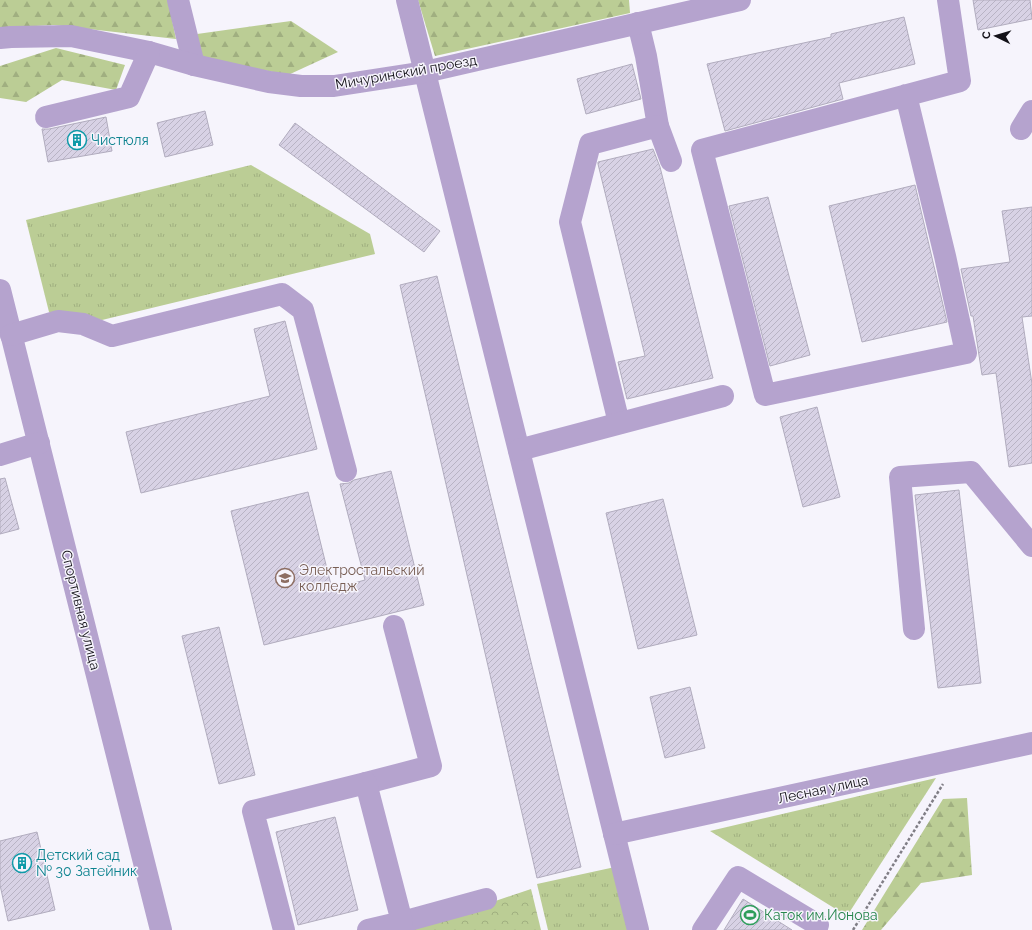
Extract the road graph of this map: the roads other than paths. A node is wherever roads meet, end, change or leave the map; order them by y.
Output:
1 (178, 0) edge
2 (407, 0) edge
3 (740, 0) edge
4 (948, 0) edge
5 (638, 23) junction
6 (0, 38) edge
7 (149, 52) junction
8 (194, 65) junction
9 (425, 72) junction
10 (906, 96) junction
11 (46, 117) dead end
12 (658, 126) junction
13 (671, 161) dead end
14 (0, 290) edge
15 (11, 334) junction
16 (723, 396) dead end
17 (619, 424) junction
18 (39, 443) junction
19 (519, 450) junction
20 (0, 455) edge
21 (346, 471) dead end
22 (1032, 546) edge
23 (394, 626) dead end
24 (914, 629) dead end
25 (1032, 743) edge
26 (366, 783) junction
27 (614, 834) junction
28 (486, 899) dead end
29 (402, 922) junction
30 (818, 925) dead end
31 (161, 930) edge
32 (284, 930) edge
33 (368, 930) edge
34 (638, 930) edge
35 (703, 930) edge

1 - 8 street
2 - 9 street
3 - 5 street, Мичуринский проезд
4 - 10 street
5 - 9 street, Мичуринский проезд
5 - 12 street
6 - 7 street, Мичуринский проезд
7 - 8 street, Мичуринский проезд
7 - 11 street
8 - 9 street, Мичуринский проезд
9 - 19 street
10 - 10 street
12 - 13 street
12 - 17 street
14 - 15 street, Спортивная улица
15 - 18 street, Спортивная улица
15 - 21 street
16 - 17 street
17 - 19 street
18 - 20 street
18 - 31 street, Спортивная улица
19 - 27 street
22 - 24 street
23 - 26 street
25 - 27 street, Лесная улица
26 - 29 street
26 - 32 street
27 - 34 street
28 - 29 street
29 - 33 street
30 - 35 street

